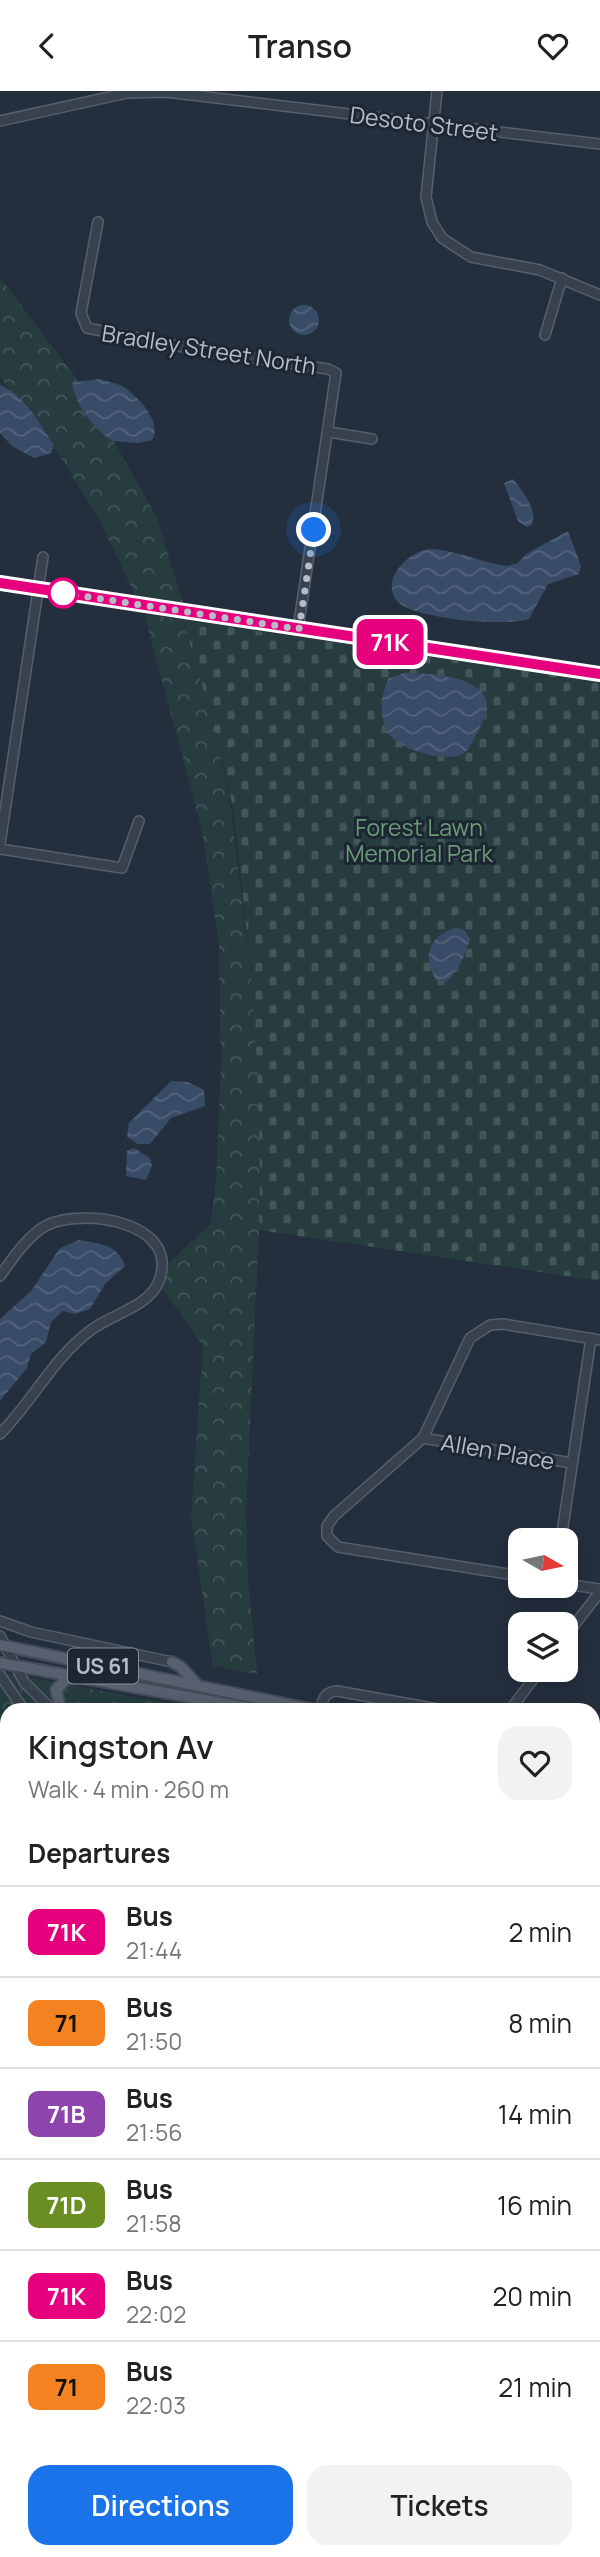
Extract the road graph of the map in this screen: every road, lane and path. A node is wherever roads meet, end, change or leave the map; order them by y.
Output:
1 (437, 91) edge
2 (0, 121) edge
3 (436, 124) junction
4 (600, 144) edge
5 (98, 222) dead end
6 (562, 278) junction
7 (600, 295) edge
8 (545, 335) dead end
9 (329, 432) junction
10 (372, 439) dead end
11 (43, 557) dead end
12 (0, 583) edge
13 (38, 589) junction
14 (299, 629) junction
15 (600, 674) edge
16 (139, 821) dead end
17 (0, 844) edge
18 (0, 849) edge
19 (0, 1276) edge
20 (595, 1339) edge
21 (0, 1434) edge
22 (423, 1438) junction
23 (572, 1463) junction
24 (563, 1528) edge
25 (508, 1574) edge
26 (578, 1586) edge
27 (600, 1590) edge
28 (578, 1620) edge
29 (0, 1621) edge
30 (1, 1643) edge
31 (172, 1662) joint
32 (0, 1663) edge
33 (12, 1665) junction
34 (0, 1675) edge
35 (78, 1677) junction
36 (531, 1682) edge
37 (202, 1686) junction
38 (19, 1703) edge
39 (43, 1703) edge
40 (59, 1703) edge
41 (223, 1703) edge
42 (280, 1703) edge
43 (321, 1703) edge
44 (405, 1703) edge
45 (515, 1703) edge

1 - 3 street
2 - 3 street, Desoto Street
3 - 4 street, Desoto Street
3 - 6 street
5 - 9 street, Bradley Street North
6 - 7 street
6 - 8 street
9 - 10 street
9 - 14 street
11 - 13 street
12 - 13 street
13 - 14 street
13 - 17 street
14 - 15 street
16 - 18 street
19 - 21 street
20 - 22 street
20 - 23 street
22 - 23 street, Allen Place
22 - 25 street
23 - 24 street
26 - 27 street
27 - 28 street
29 - 31 street
30 - 33 street
30 - 37 main road, US 61
31 - 37 main road
32 - 33 main road, US 61
33 - 35 main road, US 61
33 - 39 street
34 - 38 street
35 - 40 main road
35 - 41 main road, US 61
36 - 45 street
37 - 42 main road, US 61
43 - 44 street

